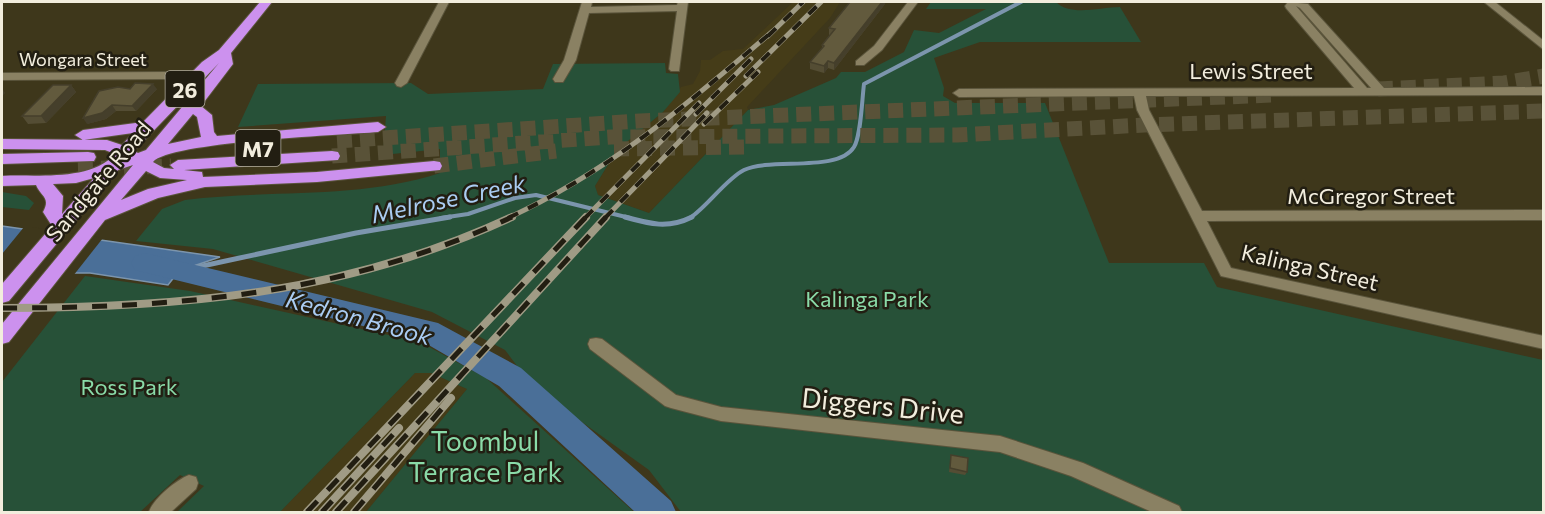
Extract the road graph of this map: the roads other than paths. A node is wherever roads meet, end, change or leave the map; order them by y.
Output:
1 (266, 2) edge
2 (444, 2) edge
3 (913, 2) edge
4 (1294, 2) edge
5 (1489, 2) edge
6 (683, 5) edge
7 (585, 6) edge
8 (1544, 47) edge
9 (224, 53) junction
10 (860, 63) dead end
11 (675, 69) dead end
12 (165, 76) dead end
13 (2, 77) edge
14 (559, 79) dead end
15 (401, 83) dead end
16 (1363, 91) junction
17 (1544, 91) edge
18 (1139, 92) junction
19 (1382, 92) junction
20 (959, 93) dead end
21 (193, 106) junction
22 (147, 126) junction
23 (378, 127) dead end
24 (213, 141) junction
25 (50, 143) junction
26 (2, 144) edge
27 (335, 149) tunnel mouth
28 (138, 157) junction
29 (2, 159) edge
30 (175, 160) tunnel mouth
31 (434, 165) tunnel mouth
32 (114, 167) junction
33 (2, 170) edge
34 (2, 181) edge
35 (44, 181) junction
36 (205, 182) junction
37 (1544, 215) edge
38 (1198, 216) junction
39 (95, 221) junction
40 (62, 227) junction
41 (2, 296) edge
42 (2, 337) edge
43 (1544, 343) edge
44 (596, 344) dead end
45 (189, 483) dead end
46 (158, 513) edge
47 (1172, 513) edge

1 - 9 highway, Sandgate Road / 26
2 - 15 street
3 - 10 street
4 - 16 street
4 - 19 street
5 - 8 street
6 - 7 street
6 - 11 street
7 - 14 street
9 - 21 highway, Sandgate Road / 26
9 - 22 highway, Sandgate Road / 26
12 - 13 street, Wongara Street
16 - 18 street, Lewis Street
16 - 19 street, Lewis Street
17 - 19 street, Lewis Street
18 - 20 street, Lewis Street
18 - 38 street, Kalinga Street
21 - 24 highway
21 - 28 highway, Sandgate Road / 26
22 - 25 highway
22 - 28 highway, Sandgate Road / 26
23 - 24 highway
24 - 28 highway
25 - 26 highway
25 - 28 highway
27 - 30 highway, M7
28 - 32 highway
28 - 36 highway
28 - 39 highway, Sandgate Road / 26
29 - 33 highway
31 - 36 highway
32 - 35 highway
32 - 40 highway, Sandgate Road
34 - 35 highway
35 - 40 highway
36 - 39 highway
37 - 38 street, McGregor Street
38 - 43 street, Kalinga Street
39 - 42 highway, Sandgate Road / 26
40 - 41 highway, Sandgate Road
44 - 47 street, Diggers Drive
45 - 46 street

